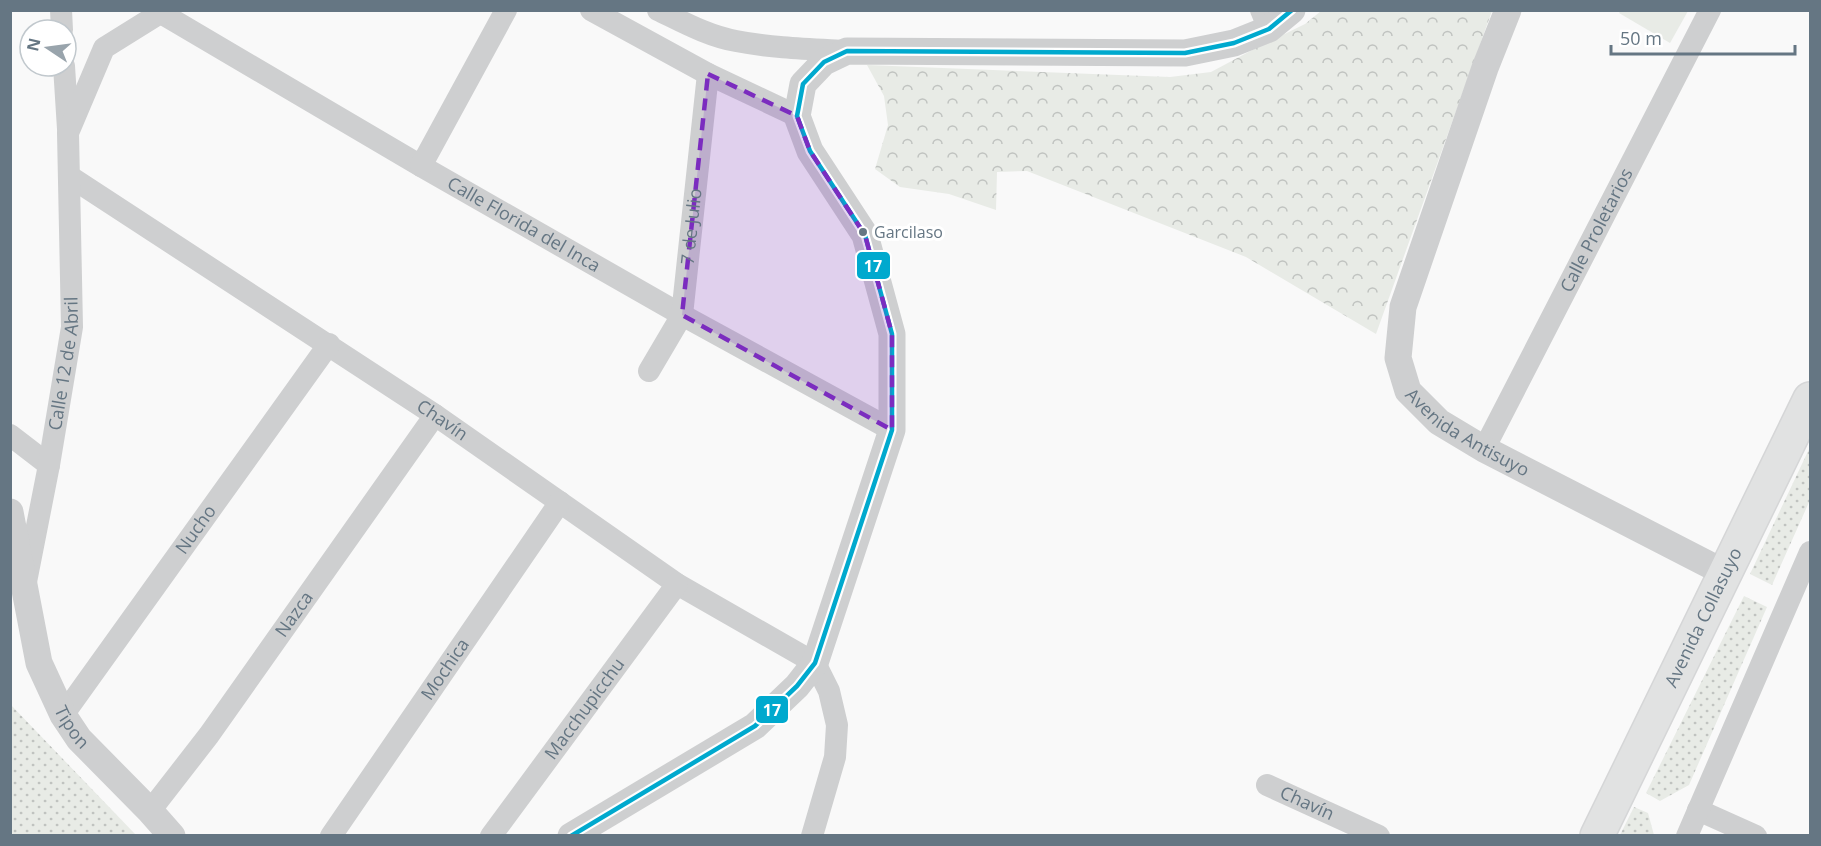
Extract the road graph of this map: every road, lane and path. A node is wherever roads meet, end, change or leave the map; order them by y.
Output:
1 (506, 10) edge
2 (591, 10) edge
3 (658, 10) edge
4 (1292, 10) edge
5 (1508, 10) edge
6 (1710, 10) edge
7 (163, 12) edge
8 (1265, 20) edge
9 (847, 51) junction
10 (708, 74) junction
11 (65, 78) edge
12 (798, 116) junction
13 (68, 134) junction
14 (421, 166) junction
15 (69, 176) junction
16 (682, 315) junction
17 (330, 344) junction
18 (649, 371) dead end
19 (1810, 399) edge
20 (435, 415) junction
21 (892, 430) junction
22 (10, 435) edge
23 (1484, 449) junction
24 (49, 465) junction
25 (560, 502) junction
26 (10, 512) edge
27 (1810, 552) edge
28 (1725, 573) junction
29 (677, 584) junction
30 (25, 590) junction
31 (815, 663) junction
32 (63, 715) junction
33 (1267, 785) dead end
34 (1698, 810) junction
35 (150, 811) junction
36 (172, 836) edge
37 (331, 836) edge
38 (491, 836) edge
39 (571, 836) edge
40 (812, 836) edge
41 (1379, 836) edge
42 (1597, 836) edge
43 (1687, 836) edge
44 (1756, 836) edge

1 - 14 street
2 - 10 street
3 - 9 street
4 - 8 street
5 - 23 street, Avenida Antisuyo
6 - 23 street, Calle Proletarios
7 - 13 street, Calle 12 de Abril
7 - 14 street, Calle Florida del Inca
8 - 9 street
9 - 12 street
10 - 12 street
10 - 16 street, 7 de Julio
11 - 13 street, Calle 12 de Abril
12 - 21 street
13 - 15 street, Calle 12 de Abril
14 - 16 street, Calle Florida del Inca
15 - 17 street, Chavín
15 - 24 street, Calle 12 de Abril
16 - 18 street, 7 de Julio
16 - 21 street, Calle Florida del Inca
17 - 20 street, Chavín
17 - 32 street, Nucho
19 - 28 main road, Avenida Collasuyo
20 - 25 street, Chavín
20 - 35 street, Nazca
21 - 31 street
22 - 24 street
23 - 28 street, Avenida Antisuyo
24 - 30 street, Calle 12 de Abril
25 - 29 street, Chavín
25 - 37 street, Mochica
26 - 30 street
27 - 34 street
28 - 42 main road, Avenida Collasuyo
29 - 31 street, Chavín
29 - 38 street, Macchupicchu
30 - 32 street, Tipon
31 - 39 street
31 - 40 street
32 - 35 street, Tipon
33 - 41 street, Chavín
34 - 43 street
34 - 44 street
35 - 36 street, Tipon

